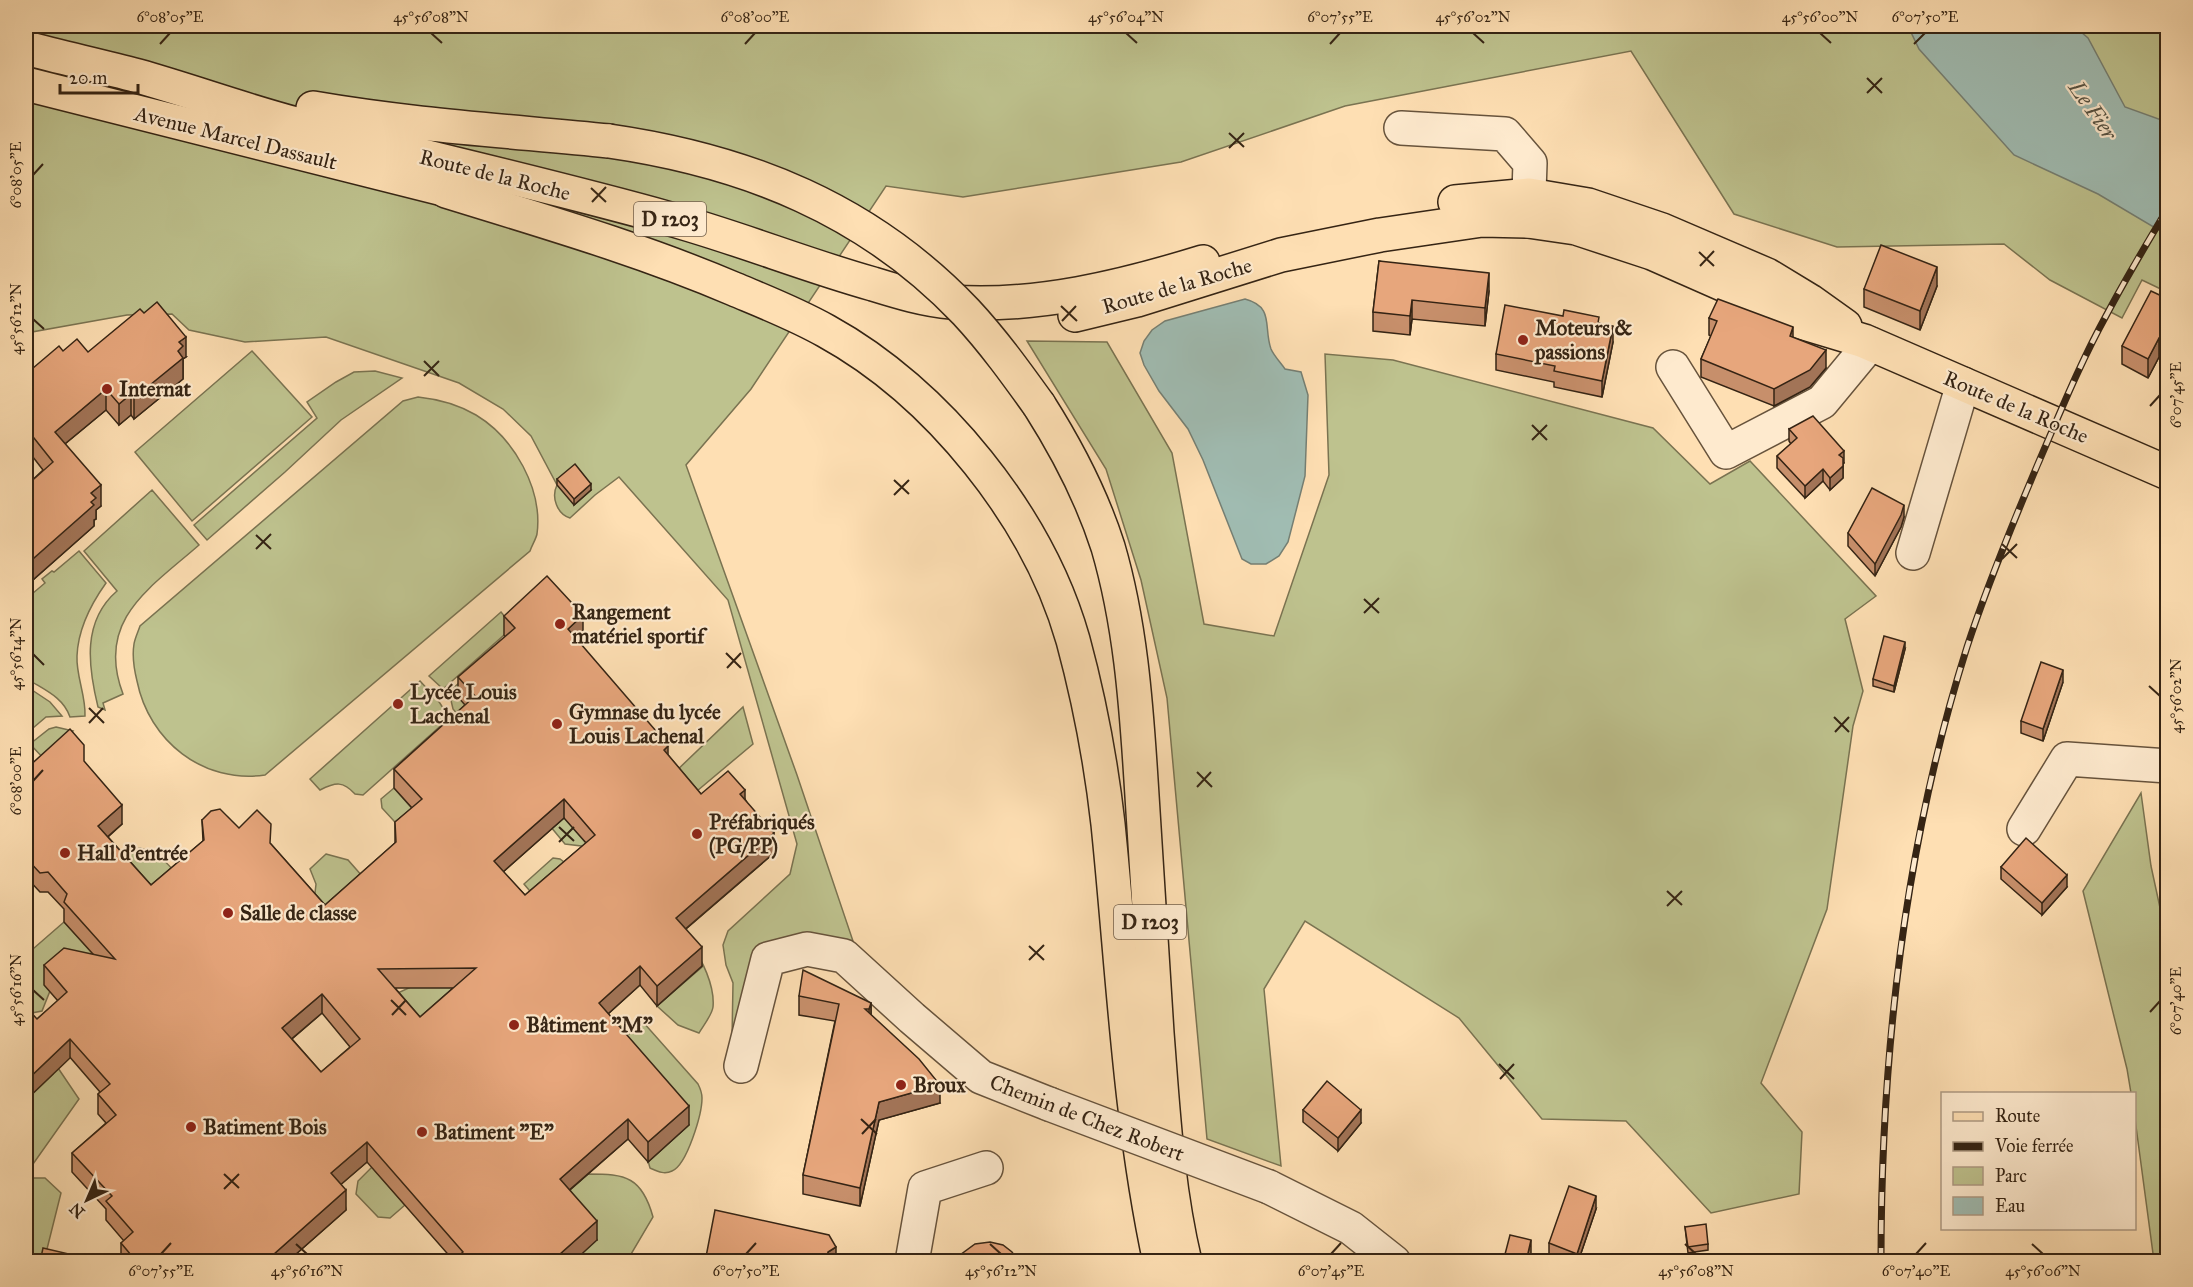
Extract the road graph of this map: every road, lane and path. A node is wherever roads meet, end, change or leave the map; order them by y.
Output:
1 (26, 48) edge
2 (138, 76) junction
3 (26, 84) edge
4 (1401, 128) dead end
5 (446, 191) junction
6 (1528, 208) junction
7 (1867, 342) junction
8 (1673, 367) dead end
9 (1963, 384) junction
10 (2168, 473) edge
11 (1913, 554) dead end
12 (2168, 766) edge
13 (2024, 829) dead end
14 (741, 1066) dead end
15 (986, 1168) dead end
16 (912, 1262) edge
17 (1160, 1262) edge
18 (1185, 1262) edge
19 (1394, 1262) edge

1 - 2 main road, Avenue Marcel Dassault / D 1203
2 - 6 main road, Route de la Roche / D 1203
2 - 18 main road, D 1203, bridge
3 - 5 main road, Avenue Marcel Dassault / D 1203
4 - 6 street
5 - 6 main road, Route de la Roche / D 1203
5 - 17 main road, D 1203
6 - 7 main road, Route de la Roche / D 1203
7 - 8 street
7 - 9 main road, Route de la Roche / D 1203
9 - 10 main road, Route de la Roche / D 1203
9 - 11 street
12 - 13 street
14 - 19 street, Chemin de Chez Robert, bridge
15 - 16 street

